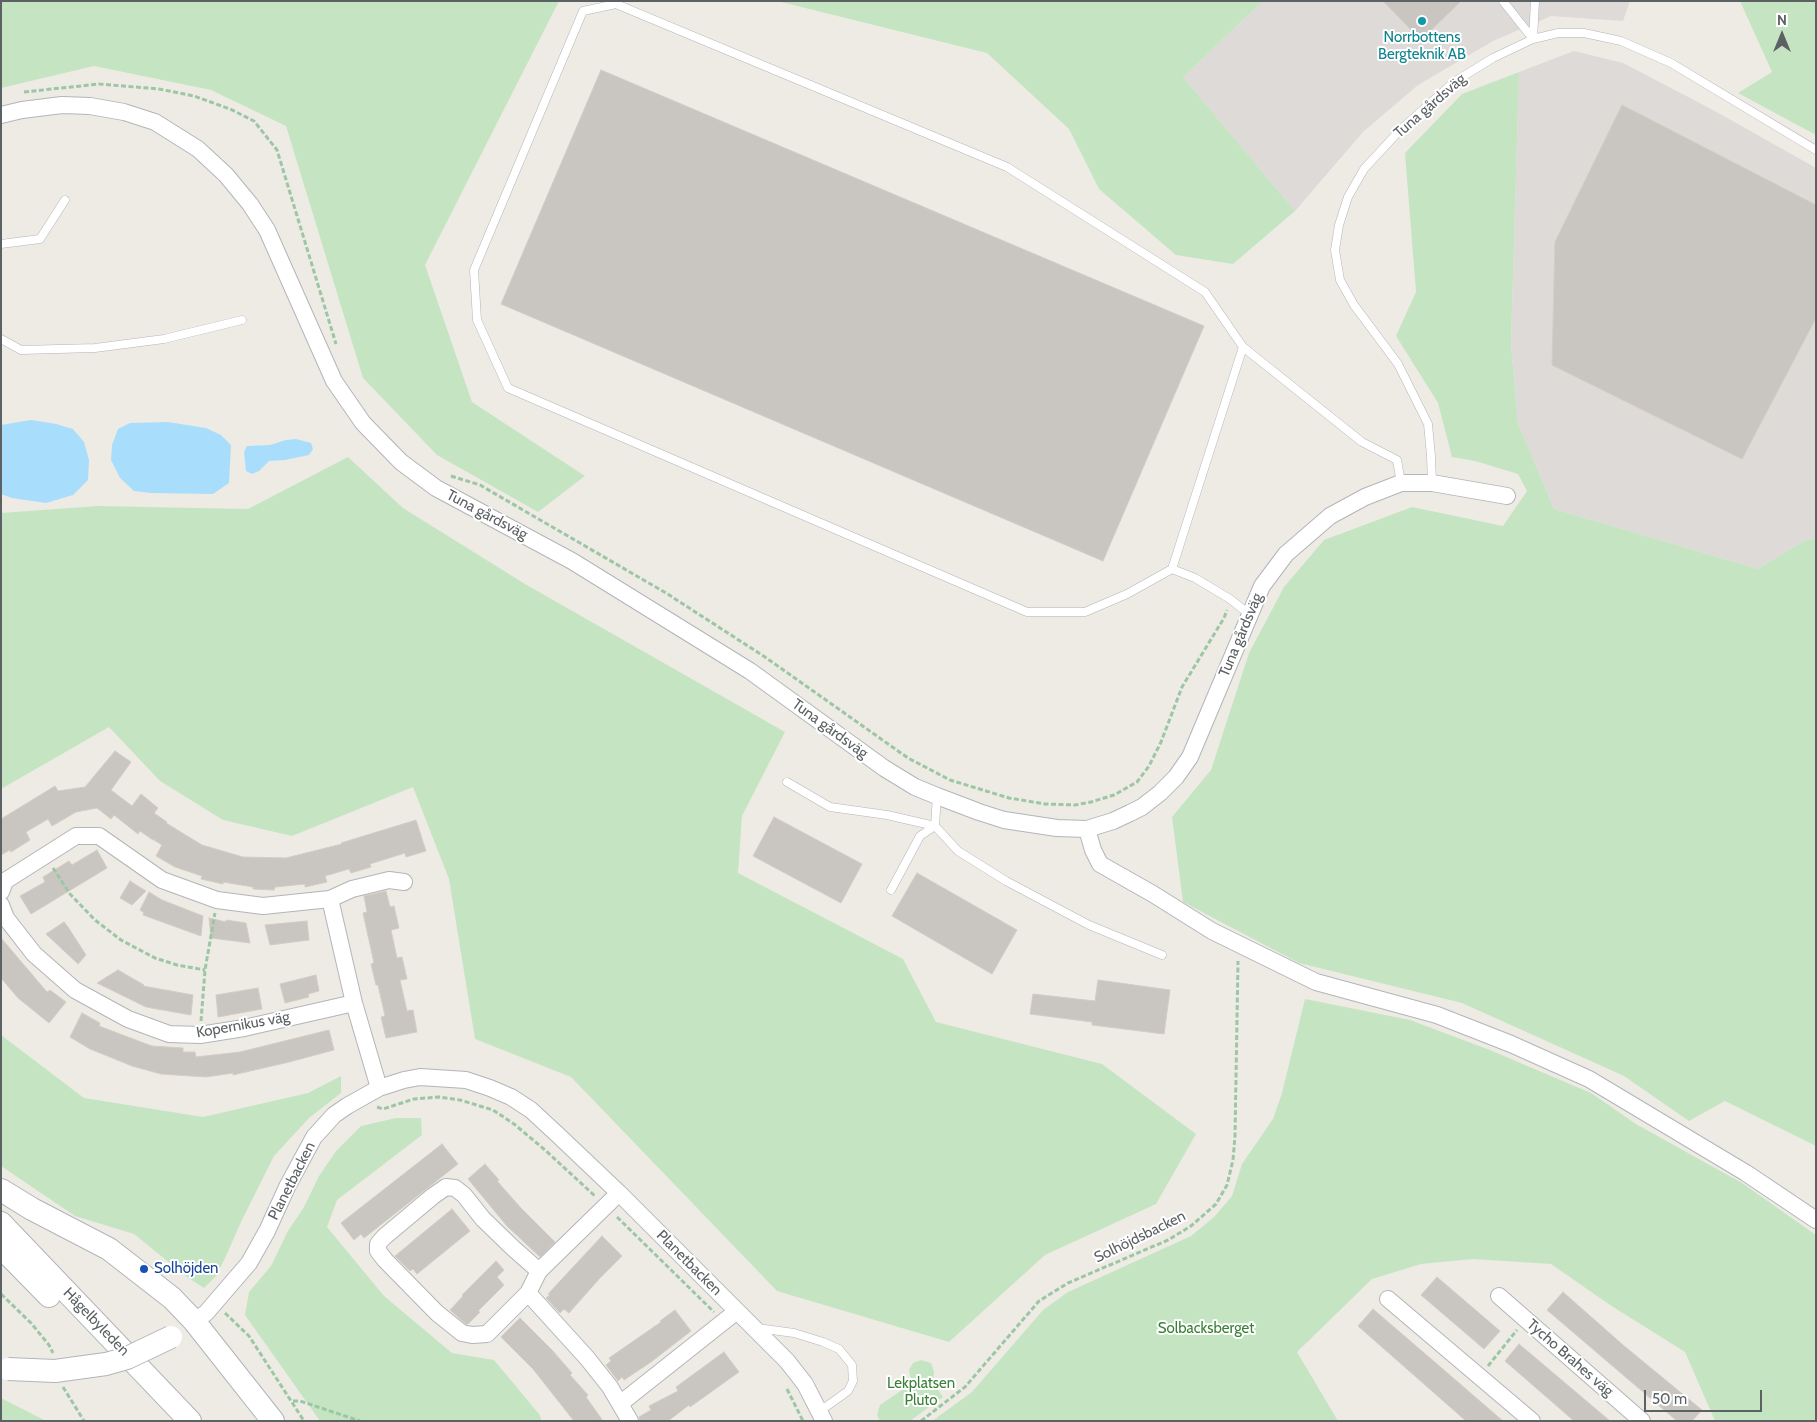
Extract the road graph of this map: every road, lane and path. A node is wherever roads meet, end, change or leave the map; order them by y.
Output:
1 (1503, 1) edge
2 (1536, 1) edge
3 (1533, 39) junction
4 (17, 94) dead end
5 (1, 115) edge
6 (1816, 150) edge
7 (65, 200) dead end
8 (1, 244) edge
9 (242, 320) dead end
10 (1, 339) edge
11 (1243, 347) junction
12 (337, 349) dead end
13 (443, 474) dead end
14 (1401, 483) junction
15 (1432, 483) junction
16 (1507, 496) dead end
17 (1172, 569) junction
18 (1230, 599) junction
19 (1249, 614) junction
20 (787, 782) dead end
21 (937, 796) junction
22 (935, 826) junction
23 (1087, 828) junction
24 (46, 855) junction
25 (404, 882) dead end
26 (890, 890) dead end
27 (1, 892) edge
28 (330, 899) junction
29 (217, 900) junction
30 (1, 905) edge
31 (1244, 946) junction
32 (1162, 956) dead end
33 (204, 970) junction
34 (354, 1004) junction
35 (200, 1035) junction
36 (379, 1088) junction
37 (1, 1190) edge
38 (619, 1193) junction
39 (1816, 1220) edge
40 (1, 1223) edge
41 (1, 1248) edge
42 (539, 1271) junction
43 (528, 1293) junction
44 (1499, 1296) dead end
45 (1388, 1298) dead end
46 (737, 1311) junction
47 (224, 1312) dead end
48 (1526, 1320) junction
49 (194, 1321) junction
50 (753, 1328) junction
51 (5, 1368) edge
52 (1480, 1375) junction
53 (292, 1401) junction
54 (621, 1403) junction
55 (822, 1416) edge
56 (169, 1421) edge
57 (190, 1421) edge
58 (273, 1421) edge
59 (304, 1421) edge
60 (360, 1421) edge
61 (630, 1421) edge
62 (921, 1421) edge
63 (1532, 1421) edge
64 (1642, 1421) edge

1 - 3 lane
2 - 3 lane
3 - 6 lane, Tuna gårdsväg
3 - 15 lane, Tuna gårdsväg
4 - 12 path
5 - 21 street, Tuna gårdsväg
7 - 8 lane
9 - 10 lane
11 - 14 lane
11 - 17 lane
11 - 17 lane
13 - 18 path
14 - 15 street, Tuna gårdsväg
14 - 19 street, Tuna gårdsväg
15 - 16 street, Tuna gårdsväg
17 - 18 lane
18 - 19 lane
19 - 23 street, Tuna gårdsväg
20 - 22 lane
21 - 22 lane
21 - 23 street, Tuna gårdsväg
22 - 26 lane
22 - 32 lane
23 - 31 street
24 - 27 street
24 - 29 street
24 - 33 path
25 - 28 street
28 - 29 street
28 - 34 street
29 - 33 path
30 - 35 street, Kopernikus väg
31 - 39 street
31 - 62 path, Solhöjdsbacken
33 - 35 path
34 - 35 street, Kopernikus väg
34 - 36 street
36 - 38 street, Planetbacken
36 - 49 street, Planetbacken
37 - 49 main road
38 - 42 street
38 - 46 street, Planetbacken
40 - 57 main road, Hågelbyleden
41 - 56 main road, Hågelbyleden
42 - 43 street
42 - 43 street
43 - 54 street
44 - 48 street, Tycho Brahes väg
45 - 52 street
46 - 50 street, Planetbacken
46 - 54 street
47 - 53 path
48 - 52 path
48 - 64 street, Tycho Brahes väg
49 - 51 main road, bridge
49 - 58 main road
50 - 55 street, Planetbacken
50 - 55 lane
52 - 63 street
53 - 59 path
53 - 60 path
54 - 61 street

